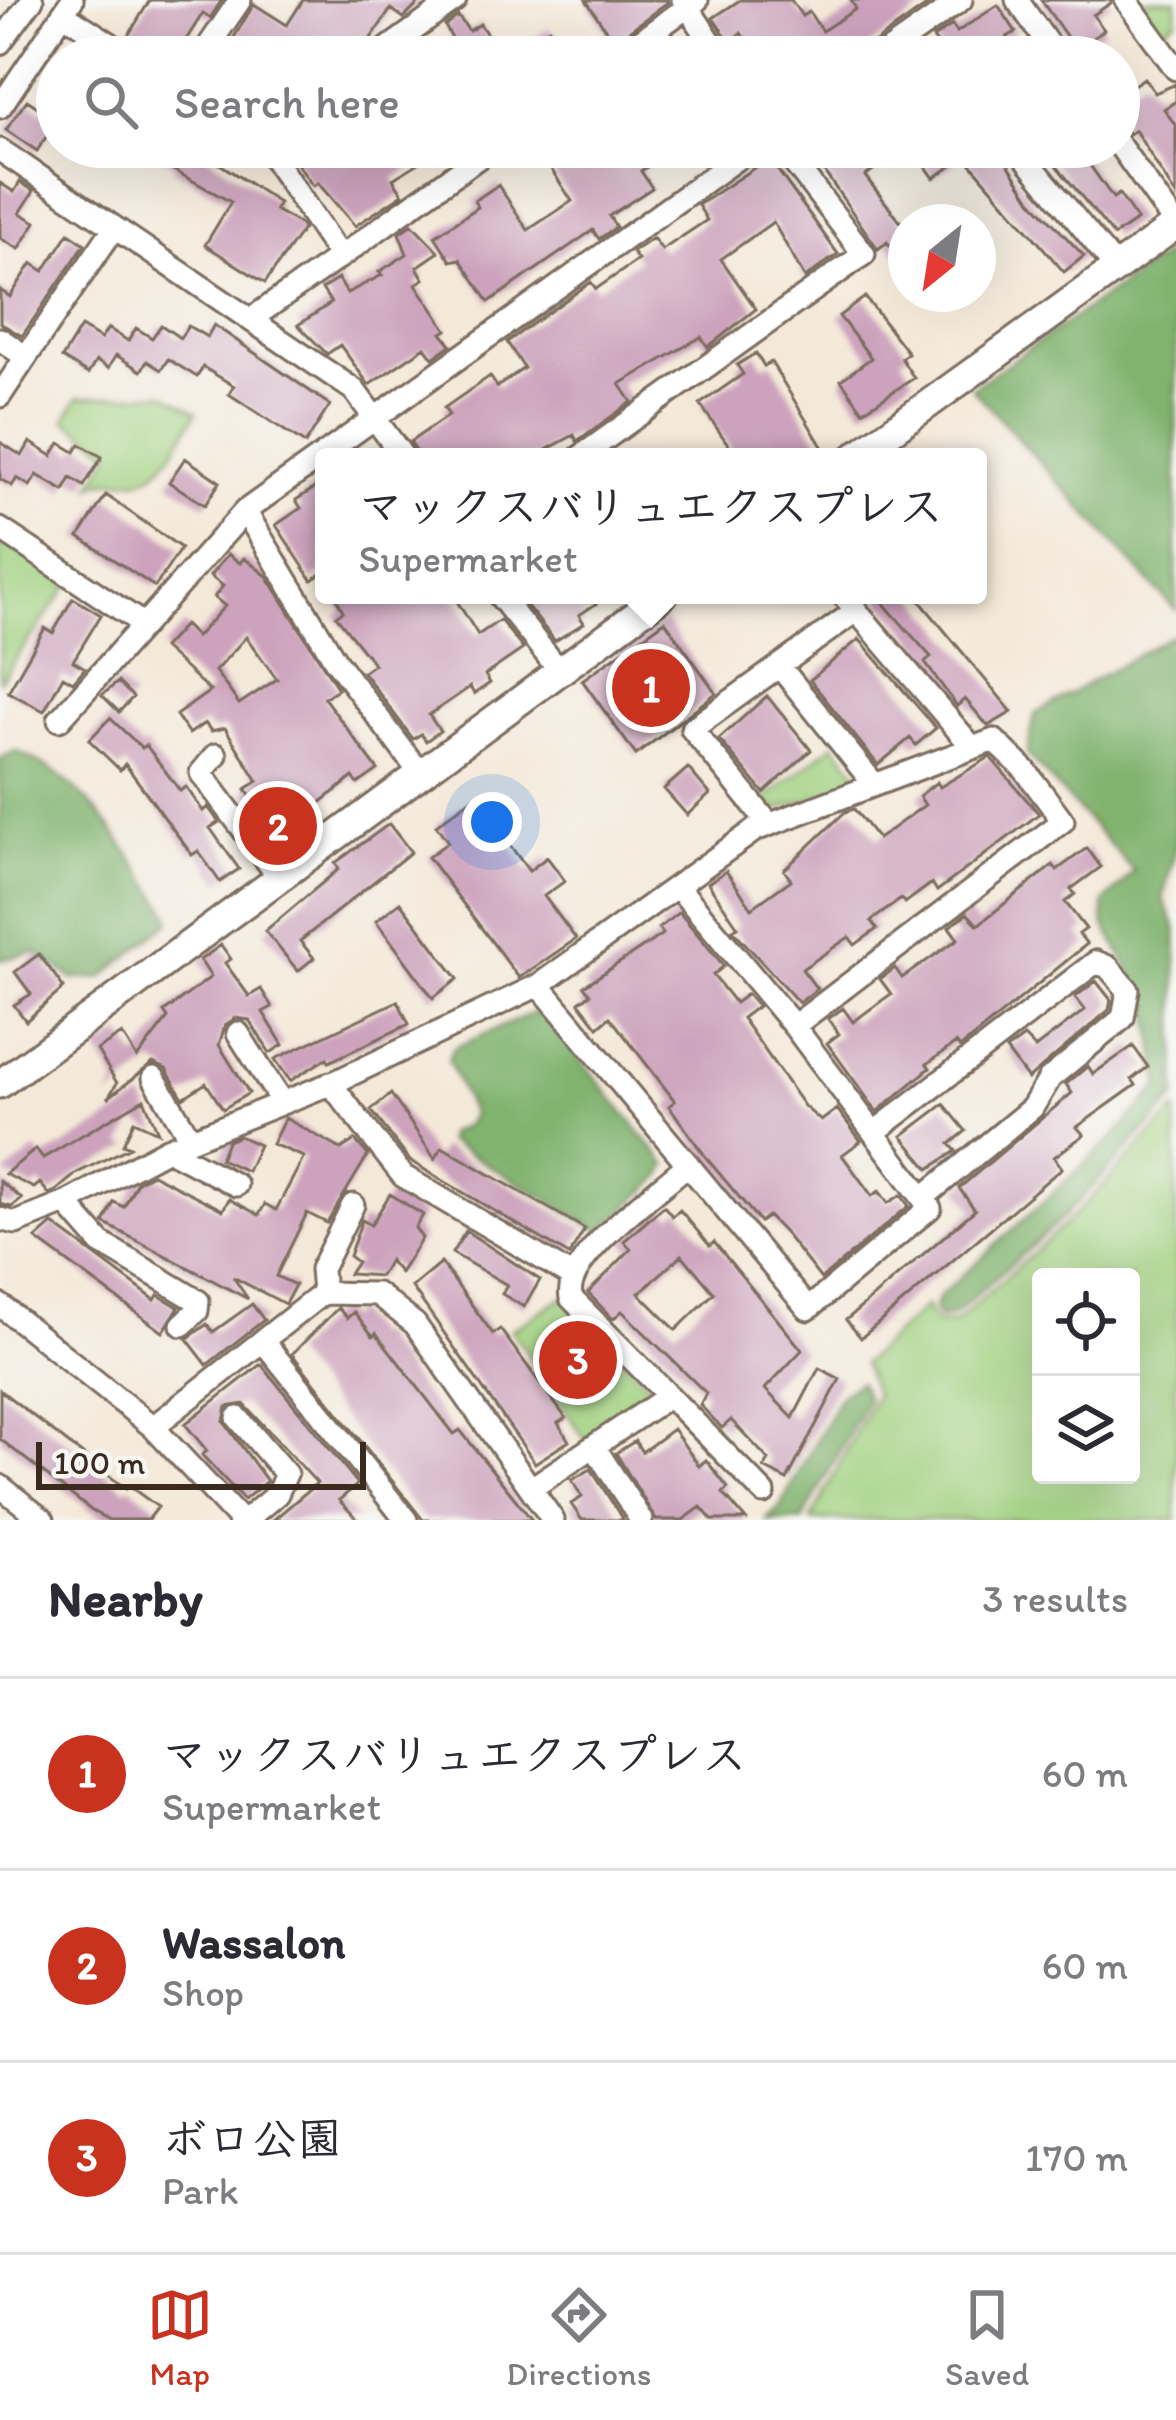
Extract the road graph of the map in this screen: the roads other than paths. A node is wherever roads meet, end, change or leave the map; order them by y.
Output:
1 (32, 0) edge
2 (240, 0) edge
3 (454, 0) edge
4 (961, 0) edge
5 (1016, 0) edge
6 (1126, 0) edge
7 (689, 2) edge
8 (68, 7) edge
9 (48, 36) edge
10 (105, 36) edge
11 (215, 36) edge
12 (405, 36) edge
13 (645, 36) edge
14 (709, 36) edge
15 (921, 36) edge
16 (1042, 36) edge
17 (1168, 39) edge
18 (0, 43) edge
19 (36, 54) edge
20 (1176, 68) edge
21 (0, 107) edge
22 (0, 150) edge
23 (280, 168) edge
24 (464, 168) edge
25 (724, 168) edge
26 (798, 168) edge
27 (1034, 168) edge
28 (1135, 168) edge
29 (1176, 225) edge
30 (114, 228) junction
31 (340, 257) junction
32 (1116, 268) junction
33 (251, 320) junction
34 (0, 339) edge
35 (26, 357) junction
36 (0, 396) edge
37 (376, 419) junction
38 (335, 448) edge
39 (397, 448) edge
40 (593, 448) edge
41 (867, 448) edge
42 (315, 462) edge
43 (245, 511) junction
44 (0, 529) edge
45 (506, 604) edge
46 (651, 604) edge
47 (849, 604) edge
48 (851, 604) edge
49 (140, 622) junction
50 (780, 667) junction
51 (559, 670) junction
52 (59, 720) dead end
53 (973, 748) junction
54 (215, 754) dead end
55 (421, 773) junction
56 (874, 784) junction
57 (769, 824) junction
58 (278, 876) junction
59 (678, 887) junction
60 (539, 986) junction
61 (794, 1026) junction
62 (238, 1033) dead end
63 (154, 1078) dead end
64 (330, 1083) junction
65 (0, 1084) edge
66 (281, 1101) junction
67 (876, 1131) junction
68 (190, 1138) junction
69 (167, 1148) junction
70 (688, 1165) junction
71 (236, 1185) dead end
72 (925, 1196) junction
73 (66, 1203) junction
74 (353, 1205) dead end
75 (0, 1219) edge
76 (570, 1275) junction
77 (323, 1293) junction
78 (0, 1305) edge
79 (182, 1325) dead end
80 (263, 1341) junction
81 (669, 1396) junction
82 (238, 1418) dead end
83 (153, 1427) junction
84 (594, 1446) junction
85 (0, 1486) edge
86 (533, 1487) junction
87 (764, 1492) dead end
88 (546, 1517) edge
89 (43, 1520) edge
90 (243, 1520) edge
91 (406, 1520) edge
92 (641, 1520) edge

1 - 18 street
2 - 11 street
3 - 12 street
4 - 15 street
5 - 16 street
6 - 17 street
7 - 13 street
7 - 14 street
8 - 9 street
8 - 10 street
17 - 20 street
19 - 21 street
22 - 30 street
23 - 31 street
24 - 31 street
25 - 37 street
26 - 40 street
27 - 32 street
28 - 29 street
29 - 32 street
30 - 33 street
30 - 35 street
31 - 33 street
32 - 41 street
33 - 37 street
34 - 35 street
35 - 36 street
37 - 38 street
37 - 39 street
42 - 43 street
43 - 49 street
43 - 55 street
44 - 49 street
45 - 51 street
46 - 51 street
47 - 50 street
48 - 53 street
49 - 52 street
50 - 56 street
50 - 57 street
51 - 55 street
53 - 56 street
53 - 61 street
54 - 58 street
55 - 58 street
56 - 57 street
57 - 59 street
58 - 65 street
59 - 60 street
59 - 61 street
60 - 64 street
60 - 70 street
61 - 67 street
62 - 66 street
63 - 68 street
64 - 66 street
64 - 76 street
66 - 68 street
67 - 72 street
67 - 72 street
68 - 69 street
69 - 71 street
69 - 73 street
70 - 72 street
70 - 76 street
73 - 75 street
73 - 79 street
74 - 77 street
76 - 81 street
77 - 80 street
77 - 86 street
78 - 83 street
80 - 83 street
80 - 91 street
81 - 84 street
81 - 87 street
82 - 90 street
83 - 90 street
84 - 86 street
84 - 92 street
85 - 89 street
86 - 88 street

